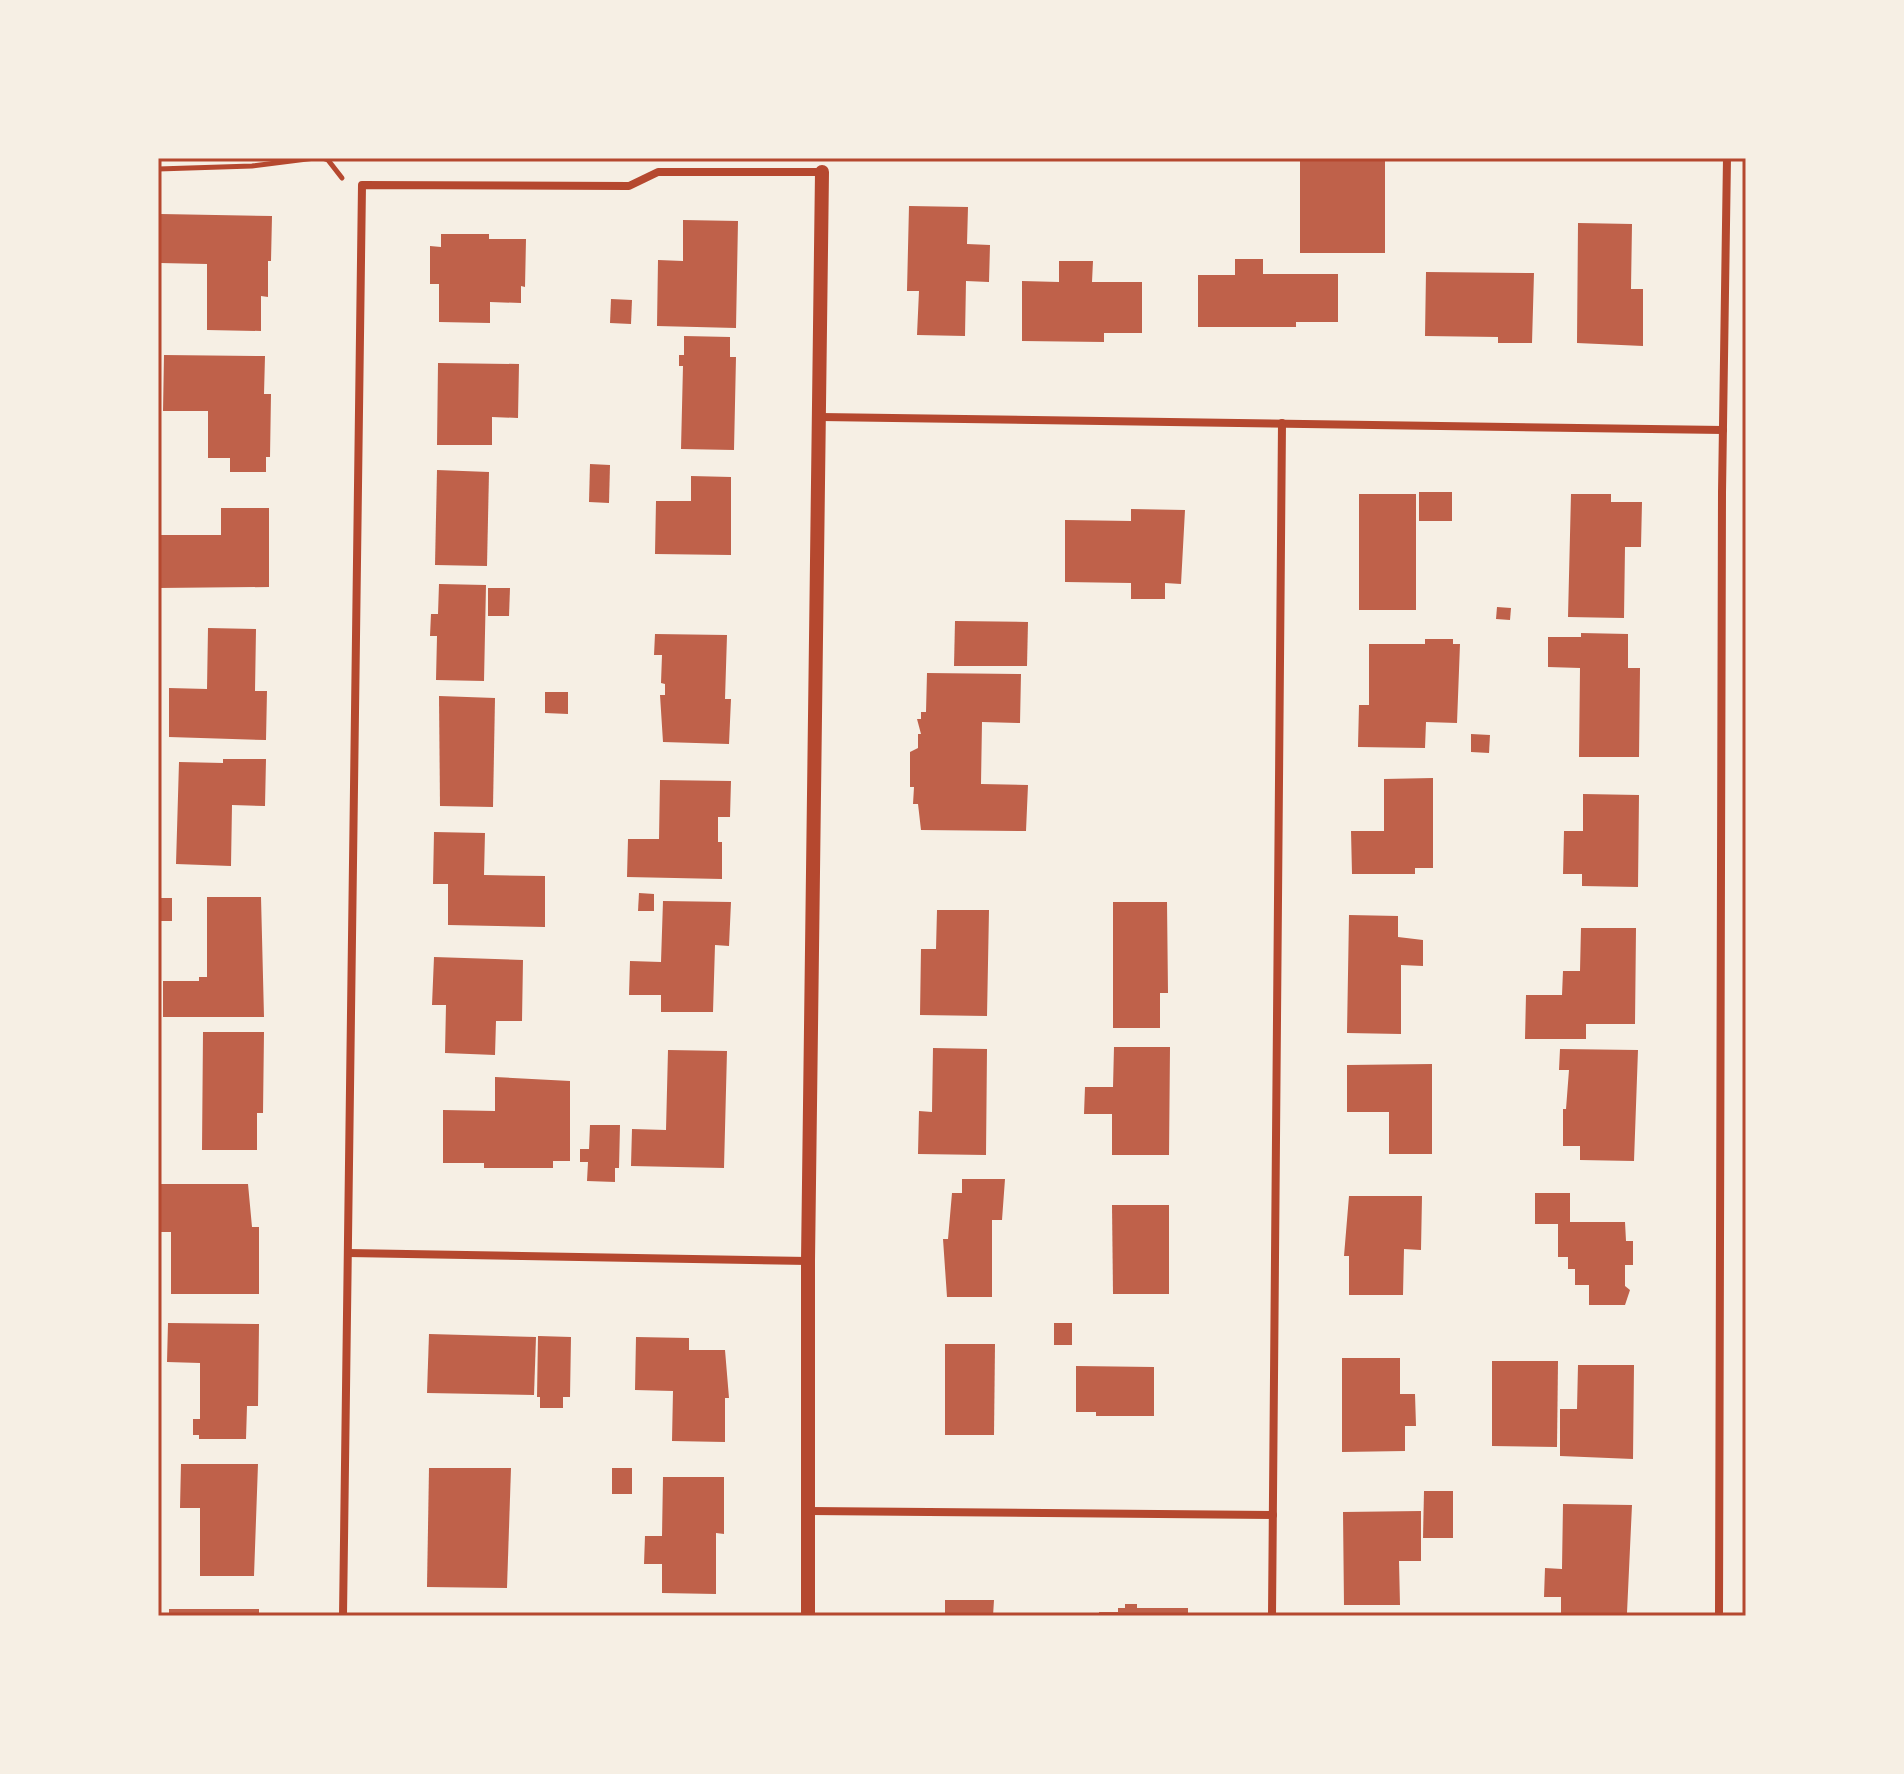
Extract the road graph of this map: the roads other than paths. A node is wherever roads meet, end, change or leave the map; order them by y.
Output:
1 (1727, 158) edge
2 (822, 172) joint
3 (821, 417) junction
4 (1282, 423) junction
5 (1723, 430) junction
6 (348, 1253) junction
7 (808, 1261) junction
8 (809, 1511) junction
9 (1273, 1515) junction
10 (343, 1616) edge
11 (808, 1616) edge
12 (1272, 1616) edge
13 (1719, 1616) edge

1 - 5 street
2 - 3 street
2 - 6 street
3 - 4 street
3 - 7 street
4 - 5 street
4 - 9 street
5 - 13 street
6 - 7 street
6 - 10 street
7 - 8 street
8 - 9 street
8 - 11 street
9 - 12 street

